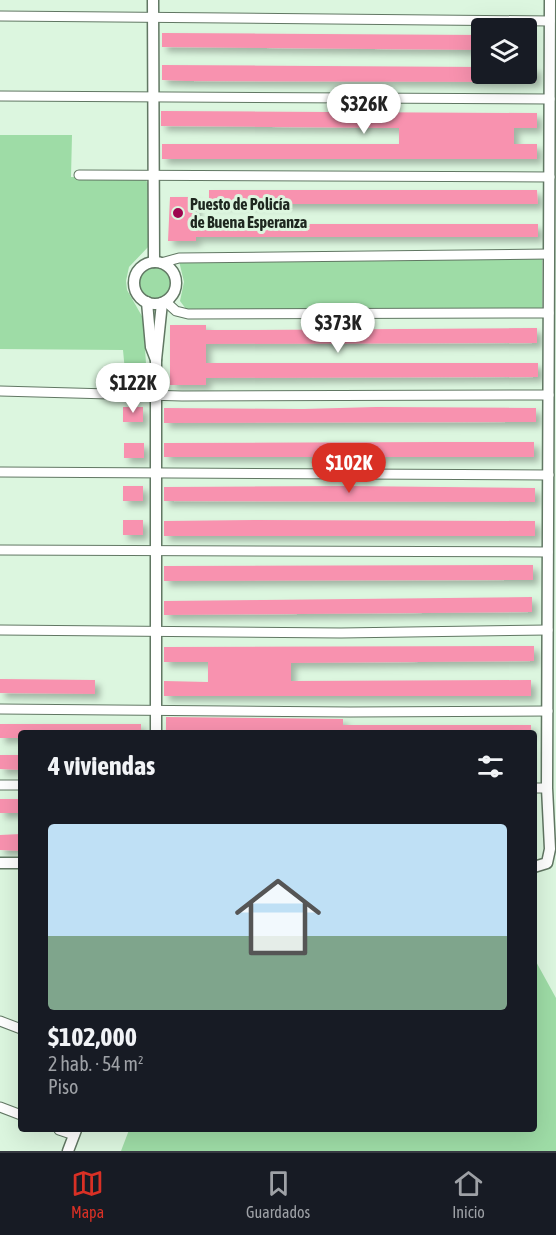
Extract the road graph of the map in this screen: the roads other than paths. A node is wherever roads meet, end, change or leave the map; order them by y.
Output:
1 (153, 0) edge
2 (550, 0) edge
3 (0, 16) edge
4 (152, 19) junction
5 (550, 21) junction
6 (0, 96) edge
7 (153, 98) junction
8 (550, 99) junction
9 (79, 175) dead end
10 (154, 175) junction
11 (550, 177) junction
12 (549, 254) junction
13 (158, 262) junction
14 (147, 302) junction
15 (163, 302) junction
16 (549, 313) junction
17 (156, 360) junction
18 (0, 391) edge
19 (156, 395) junction
20 (549, 395) junction
21 (0, 472) edge
22 (156, 473) junction
23 (549, 475) junction
24 (0, 550) edge
25 (156, 551) junction
26 (548, 552) junction
27 (0, 630) edge
28 (548, 630) junction
29 (156, 633) junction
30 (0, 709) edge
31 (156, 710) junction
32 (548, 711) junction
33 (156, 730) edge
34 (0, 785) edge
35 (18, 785) edge
36 (537, 788) edge
37 (547, 788) junction
38 (0, 863) edge
39 (18, 863) edge
40 (537, 866) edge
41 (0, 1022) edge
42 (18, 1028) edge
43 (0, 1107) edge
44 (18, 1114) edge
45 (75, 1132) edge
46 (68, 1151) edge

1 - 4 street
2 - 5 street
3 - 4 street
4 - 5 street
4 - 7 street
5 - 8 street
6 - 7 street
7 - 8 street
7 - 10 street
8 - 11 street
9 - 10 street
10 - 11 street
10 - 13 street
11 - 12 street
12 - 13 street
12 - 16 street
13 - 14 street
13 - 15 street
14 - 15 street
14 - 17 street
15 - 16 street
15 - 17 street
16 - 20 street
17 - 19 street
18 - 19 street
19 - 20 street
19 - 22 street
20 - 23 street
21 - 22 street
22 - 23 street
22 - 25 street
23 - 26 street
24 - 25 street
25 - 26 street
25 - 29 street
26 - 28 street
27 - 29 street
28 - 29 street
28 - 32 street
29 - 31 street
30 - 31 street
31 - 32 street
31 - 33 street
32 - 37 street
34 - 35 street
36 - 37 street
37 - 40 street
38 - 39 street
41 - 42 street
43 - 44 street
45 - 46 street

